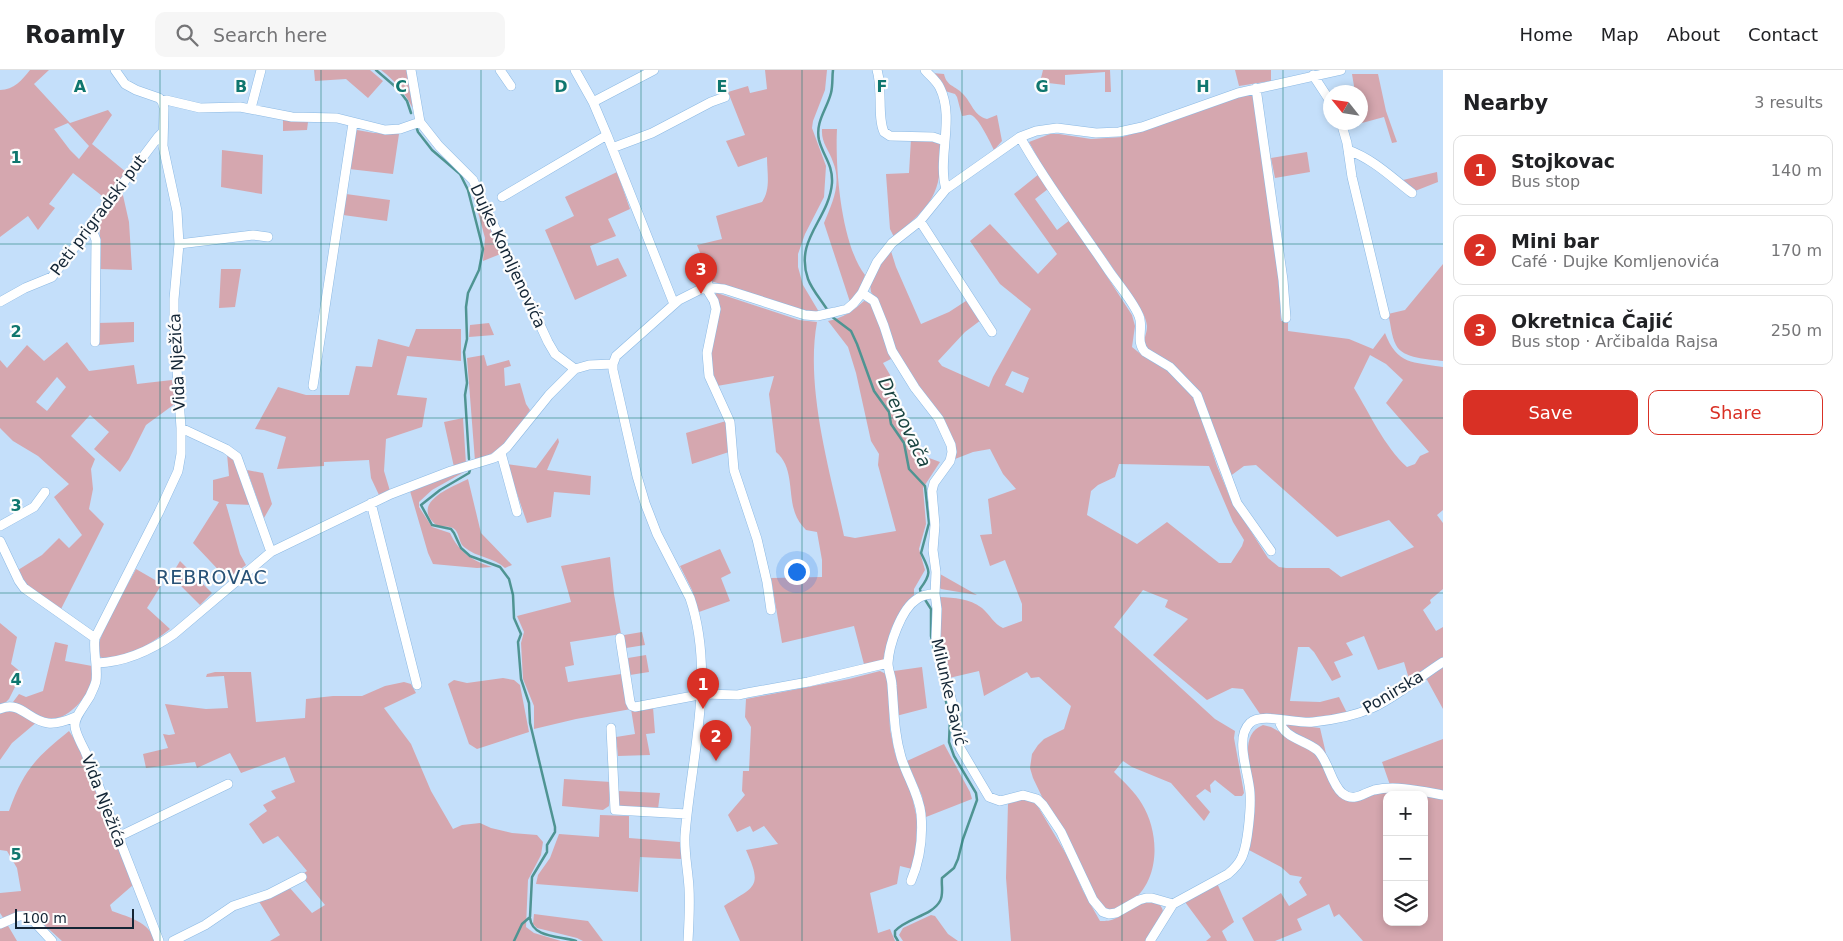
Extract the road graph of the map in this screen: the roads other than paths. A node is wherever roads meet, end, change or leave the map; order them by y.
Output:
1 (115, 70) edge
2 (261, 70) edge
3 (411, 70) edge
4 (500, 70) edge
5 (575, 70) edge
6 (654, 70) edge
7 (876, 70) edge
8 (925, 70) edge
9 (1341, 70) edge
10 (1313, 75) junction
11 (511, 86) dead end
12 (1256, 88) junction
13 (1323, 90) edge
14 (725, 97) dead end
15 (162, 101) junction
16 (593, 102) junction
17 (250, 108) junction
18 (353, 122) junction
19 (420, 122) junction
20 (1343, 130) edge
21 (163, 132) junction
22 (607, 135) junction
23 (1020, 136) junction
24 (945, 141) junction
25 (612, 148) junction
26 (1348, 150) junction
27 (946, 189) junction
28 (1412, 193) dead end
29 (502, 197) dead end
30 (920, 221) junction
31 (91, 227) junction
32 (268, 237) dead end
33 (179, 244) junction
34 (703, 267) dead end
35 (708, 288) junction
36 (862, 293) junction
37 (0, 302) edge
38 (674, 304) junction
39 (1385, 315) dead end
40 (1286, 318) dead end
41 (992, 332) dead end
42 (95, 342) dead end
43 (613, 364) junction
44 (575, 369) junction
45 (313, 386) dead end
46 (181, 428) junction
47 (501, 453) junction
48 (45, 492) dead end
49 (371, 503) junction
50 (517, 512) dead end
51 (0, 526) edge
52 (0, 541) edge
53 (1271, 551) dead end
54 (271, 552) junction
55 (927, 595) junction
56 (771, 610) dead end
57 (96, 638) junction
58 (620, 638) dead end
59 (1443, 662) edge
60 (97, 663) junction
61 (888, 663) junction
62 (417, 685) dead end
63 (700, 696) junction
64 (0, 709) edge
65 (75, 717) junction
66 (1279, 720) junction
67 (63, 722) junction
68 (611, 728) dead end
69 (74, 732) junction
70 (228, 784) dead end
71 (1443, 795) edge
72 (688, 814) junction
73 (118, 837) junction
74 (302, 877) dead end
75 (911, 881) dead end
76 (1172, 904) junction
77 (0, 924) edge
78 (52, 941) edge
79 (159, 941) edge
80 (173, 941) edge
81 (688, 941) edge
82 (1150, 941) edge

1 - 15 street
2 - 17 street
3 - 19 street, Dujke Komljenovića
4 - 11 street
5 - 16 street
6 - 16 street
7 - 24 street
8 - 24 street
9 - 10 street
10 - 12 street
10 - 13 street
12 - 23 street
12 - 40 street
14 - 25 street
15 - 17 street
15 - 21 street, Vida Nježića
16 - 22 street
17 - 18 street
18 - 19 street
18 - 45 street
19 - 44 street, Dujke Komljenovića
20 - 26 street
21 - 31 street, Peti prigradski put
21 - 33 street, Vida Nježića
22 - 25 street
22 - 29 street
23 - 27 street
23 - 53 street
24 - 27 street
25 - 38 street
26 - 28 street
26 - 39 street
27 - 30 street
30 - 36 street
30 - 41 street
31 - 37 street, Peti prigradski put
31 - 42 street
32 - 33 street
33 - 46 street, Vida Nježića
34 - 35 street
35 - 36 street
35 - 38 street
35 - 56 street
36 - 55 street, Milunke Savić
38 - 43 street
43 - 44 street
43 - 63 street
44 - 47 street
46 - 54 street
46 - 57 street, Vida Nježića
47 - 49 street
47 - 50 street
48 - 51 street
49 - 54 street
49 - 62 street
52 - 57 street
54 - 60 street
55 - 61 street
55 - 76 street, Milunke Savić
57 - 60 street, Vida Nježića
58 - 63 street
59 - 66 street, Ponirska
60 - 65 street, Vida Nježića
61 - 63 street
61 - 75 street
63 - 72 street
64 - 67 street
65 - 67 street
65 - 69 street, Vida Nježića
66 - 71 street
66 - 76 street, Ponirska
67 - 69 street
68 - 72 street
69 - 73 street, Vida Nježića
70 - 73 street
72 - 81 street
73 - 79 street, Vida Nježića
74 - 80 street
76 - 82 street
77 - 78 street

